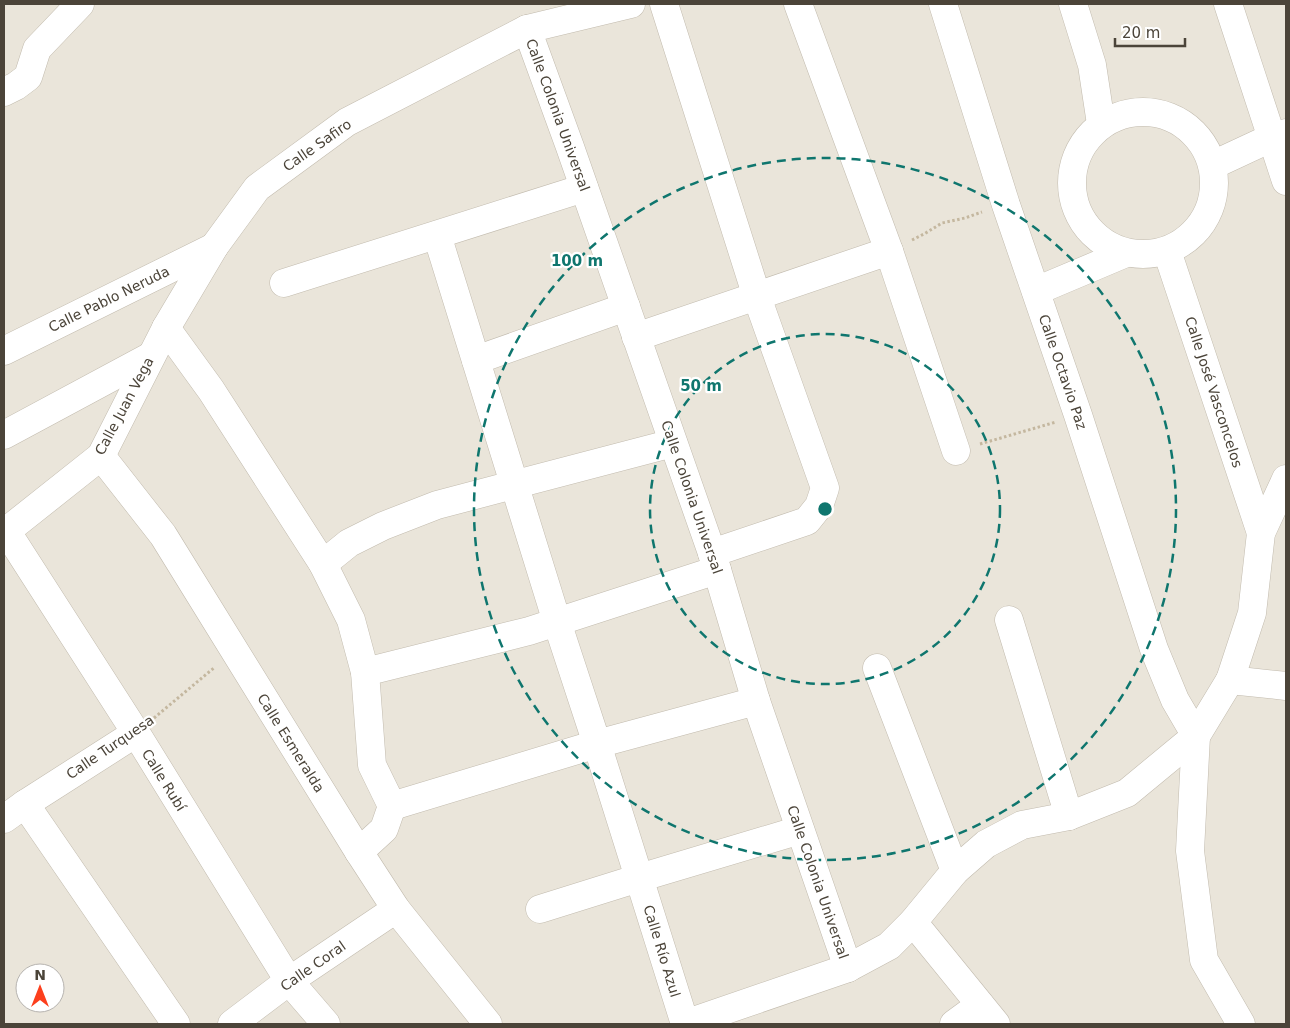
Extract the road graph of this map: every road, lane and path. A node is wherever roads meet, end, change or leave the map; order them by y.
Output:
1 (80, 4) edge
2 (631, 4) edge
3 (664, 4) edge
4 (798, 4) edge
5 (943, 4) edge
6 (1073, 4) edge
7 (1228, 4) edge
8 (527, 29) junction
9 (1092, 65) junction
10 (4, 92) edge
11 (1132, 112) junction
12 (1101, 124) junction
13 (1279, 136) edge
14 (1213, 165) junction
15 (1286, 181) edge
16 (584, 188) junction
17 (1006, 205) junction
18 (437, 234) junction
19 (214, 246) junction
20 (889, 251) junction
21 (1167, 251) junction
22 (1126, 253) junction
23 (284, 283) dead end
24 (1036, 291) junction
25 (757, 297) junction
26 (626, 308) junction
27 (166, 328) junction
28 (636, 337) junction
29 (4, 351) edge
30 (151, 356) junction
31 (476, 360) junction
32 (1078, 415) junction
33 (4, 435) edge
34 (673, 442) junction
35 (956, 452) joint
36 (101, 456) junction
37 (1286, 478) edge
38 (515, 485) junction
39 (5, 533) edge
40 (1261, 533) junction
41 (715, 561) junction
42 (323, 564) junction
43 (1008, 620) dead end
44 (557, 622) junction
45 (234, 651) junction
46 (878, 668) dead end
47 (365, 672) junction
48 (1230, 680) junction
49 (1286, 686) edge
50 (756, 701) junction
51 (136, 733) junction
52 (1196, 736) junction
53 (597, 744) junction
54 (392, 806) junction
55 (14, 811) edge
56 (1069, 816) junction
57 (800, 830) junction
58 (359, 852) junction
59 (955, 871) junction
60 (639, 878) junction
61 (396, 909) junction
62 (540, 909) dead end
63 (913, 922) junction
64 (848, 968) junction
65 (290, 981) junction
66 (988, 1014) edge
67 (176, 1024) edge
68 (232, 1024) edge
69 (326, 1024) edge
70 (488, 1024) edge
71 (685, 1024) edge
72 (954, 1024) edge
73 (1242, 1024) edge

1 - 10 street
2 - 8 street
3 - 25 street
4 - 20 street
5 - 17 street, Calle Octavio Paz
6 - 9 street
7 - 13 street
8 - 16 street, Calle Colonia Universal
8 - 19 street, Calle Safiro
9 - 11 street
9 - 12 street
11 - 12 street
11 - 14 street
12 - 22 street
13 - 14 street
13 - 15 street
14 - 21 street
16 - 18 street
16 - 26 street, Calle Colonia Universal
17 - 20 path
17 - 24 street, Calle Octavio Paz
18 - 23 street
18 - 31 street, Calle Río Azul
19 - 27 street, Calle Safiro
19 - 29 street, Calle Pablo Neruda
20 - 25 street
20 - 35 street
21 - 22 street
21 - 40 street, Calle José Vasconcelos
22 - 24 street
24 - 32 street, Calle Octavio Paz
25 - 28 street
25 - 41 street
26 - 28 street, Calle Colonia Universal
26 - 31 street
27 - 30 street, Calle Juan Vega
27 - 42 street
28 - 34 street, Calle Colonia Universal
30 - 33 street
30 - 36 street, Calle Juan Vega
31 - 38 street, Calle Río Azul
32 - 35 path
32 - 52 street, Calle Octavio Paz
34 - 38 street
34 - 41 street, Calle Colonia Universal
36 - 39 street, Calle Juan Vega
36 - 45 street, Calle Esmeralda
37 - 40 street
38 - 42 street
38 - 44 street, Calle Río Azul
39 - 51 street, Calle Rubí
40 - 48 street
41 - 44 street
41 - 50 street, Calle Colonia Universal
42 - 47 street
43 - 56 street
44 - 47 street
44 - 53 street, Calle Río Azul
45 - 51 path, Calle Turquesa
45 - 58 street, Calle Esmeralda
46 - 59 street
47 - 54 street
48 - 49 street
48 - 52 street
50 - 53 street
50 - 57 street, Calle Colonia Universal
51 - 55 street, Calle Turquesa
51 - 65 street, Calle Rubí
52 - 56 street
52 - 73 street
53 - 54 street
53 - 60 street, Calle Río Azul
54 - 58 street
55 - 67 street
56 - 59 street
57 - 60 street
57 - 64 street, Calle Colonia Universal
58 - 61 street, Calle Esmeralda
59 - 63 street
60 - 62 street
60 - 71 street, Calle Río Azul
61 - 65 street, Calle Coral
61 - 70 street, Calle Esmeralda
63 - 64 street
63 - 66 street
64 - 71 street
65 - 68 street, Calle Coral
65 - 69 street, Calle Rubí
66 - 72 street

